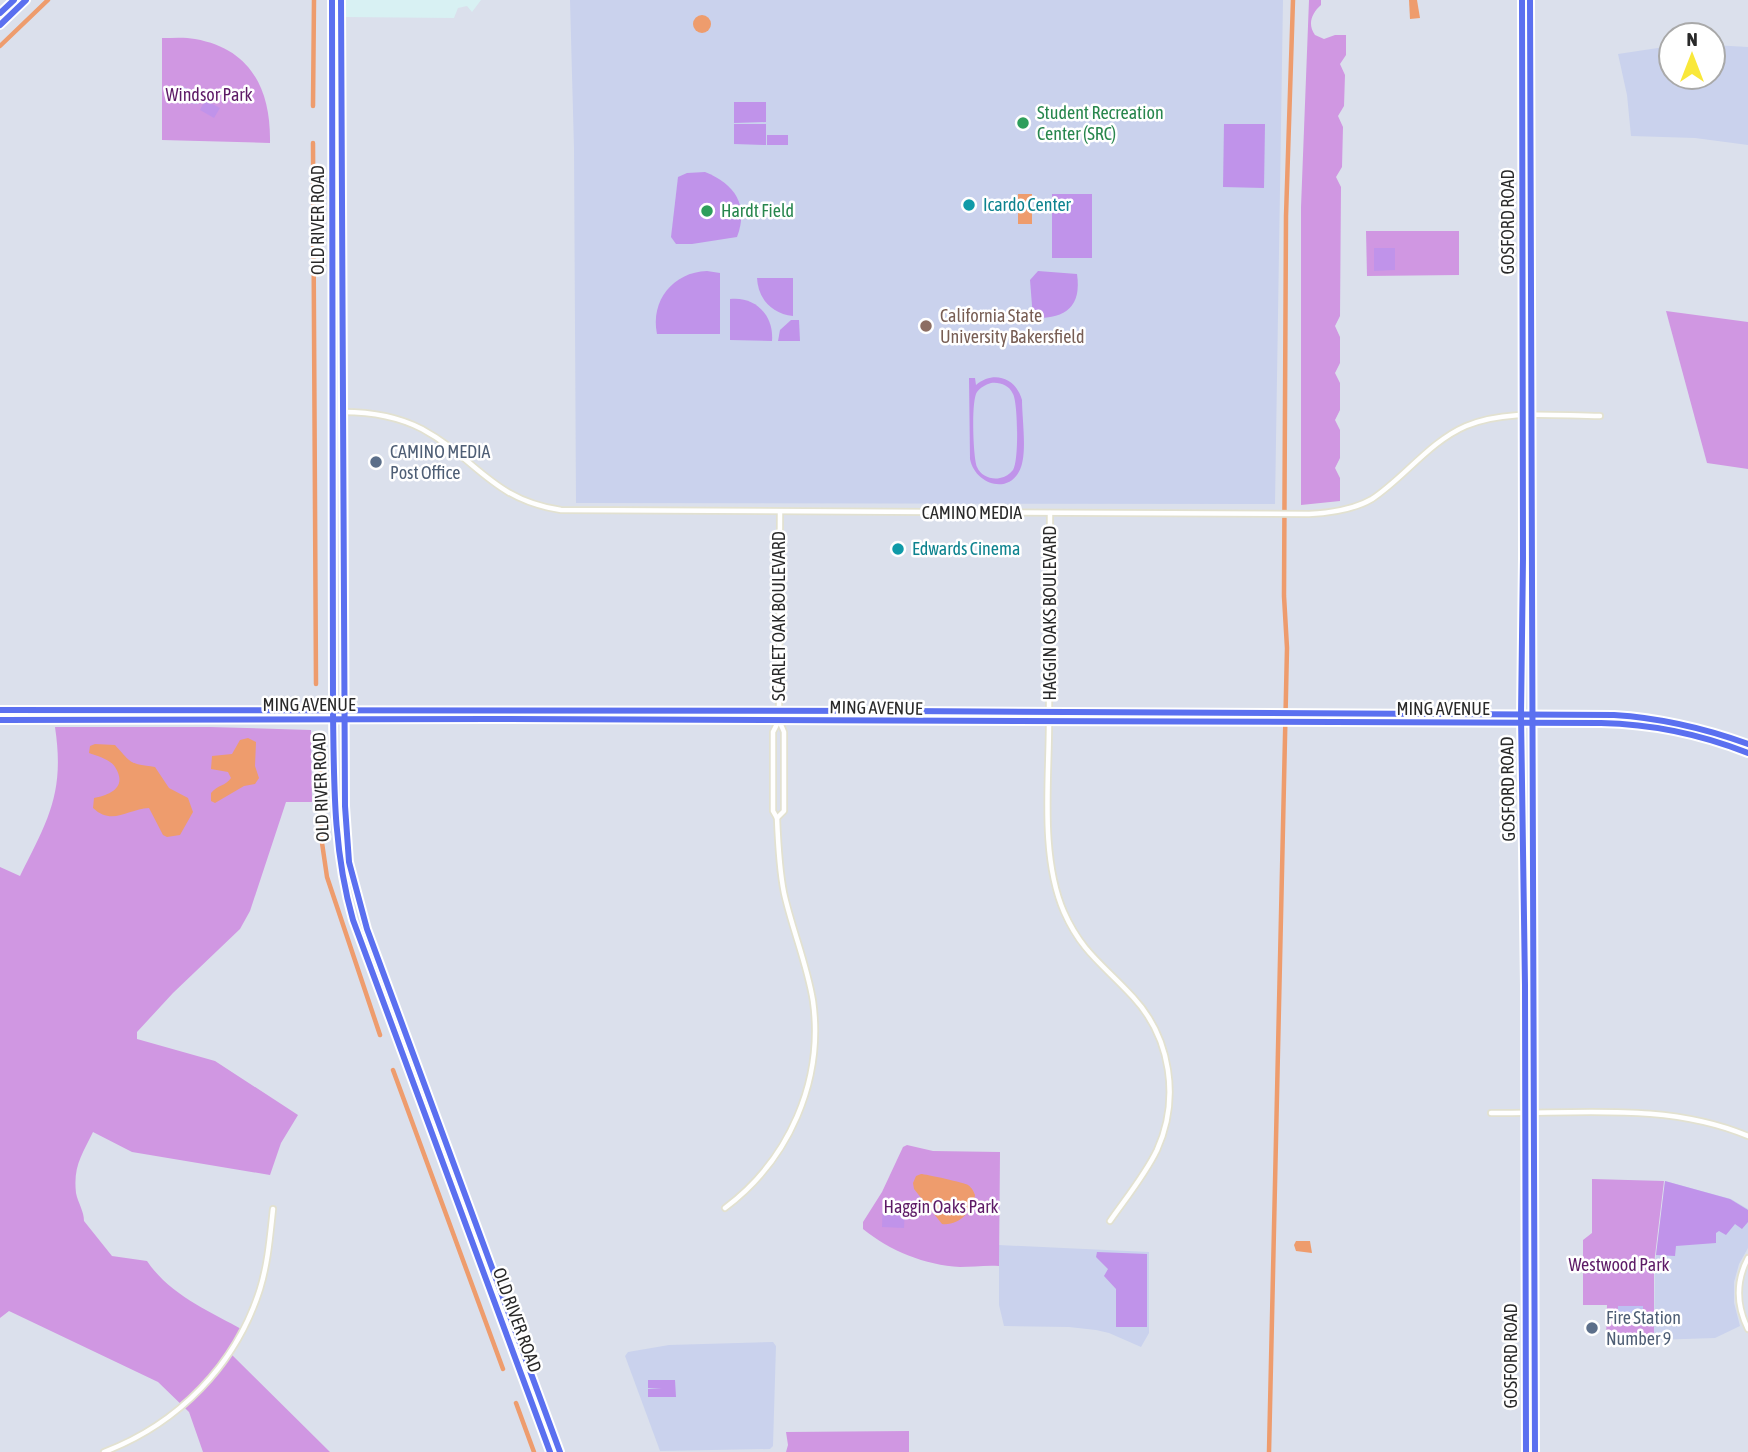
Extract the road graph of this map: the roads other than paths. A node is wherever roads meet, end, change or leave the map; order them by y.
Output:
1 (14, 0) edge
2 (20, 0) edge
3 (26, 0) edge
4 (336, 0) edge
5 (1522, 0) edge
6 (1530, 0) edge
7 (0, 13) edge
8 (0, 24) edge
9 (343, 412) junction
10 (1527, 416) junction
11 (1600, 416) dead end
12 (780, 512) junction
13 (1050, 513) junction
14 (0, 710) edge
15 (333, 711) junction
16 (344, 711) junction
17 (779, 712) junction
18 (1049, 713) junction
19 (1217, 713) junction
20 (1521, 715) junction
21 (1532, 715) junction
22 (344, 719) junction
23 (0, 720) edge
24 (333, 720) junction
25 (779, 720) junction
26 (1049, 723) junction
27 (1181, 723) junction
28 (1521, 723) junction
29 (1532, 723) junction
30 (1748, 744) edge
31 (1748, 753) edge
32 (777, 818) junction
33 (1522, 833) junction
34 (1533, 884) junction
35 (1525, 1113) junction
36 (1534, 1113) junction
37 (1491, 1114) dead end
38 (1748, 1136) edge
39 (725, 1208) dead end
40 (273, 1209) dead end
41 (1110, 1221) dead end
42 (1748, 1258) edge
43 (1748, 1329) edge
44 (104, 1452) edge
45 (550, 1452) edge
46 (560, 1452) edge
47 (1526, 1452) edge
48 (1535, 1452) edge

1 - 7 main road
2 - 8 main road
3 - 8 main road
4 - 9 main road, OLD RIVER ROAD
4 - 15 main road, OLD RIVER ROAD
5 - 10 main road, GOSFORD ROAD
6 - 10 main road, GOSFORD ROAD
9 - 12 street, CAMINO MEDIA
9 - 16 main road, OLD RIVER ROAD
10 - 11 street, CAMINO MEDIA
10 - 13 street, CAMINO MEDIA
10 - 20 main road, GOSFORD ROAD
10 - 21 main road, GOSFORD ROAD
12 - 13 street, CAMINO MEDIA
12 - 17 street, SCARLET OAK BOULEVARD
13 - 18 street, HAGGIN OAKS BOULEVARD
14 - 15 main road, MING AVENUE
15 - 16 main road, MING AVENUE
15 - 24 main road, OLD RIVER ROAD
16 - 17 main road, MING AVENUE
16 - 22 main road, OLD RIVER ROAD
17 - 18 main road, MING AVENUE
17 - 25 street, SCARLET OAK BOULEVARD
18 - 19 main road, MING AVENUE
19 - 20 main road, MING AVENUE
19 - 27 main road
20 - 21 main road, MING AVENUE
20 - 28 main road, GOSFORD ROAD
21 - 29 main road, GOSFORD ROAD
21 - 30 main road, MING AVENUE
22 - 24 main road, MING AVENUE
22 - 25 main road, MING AVENUE
22 - 46 main road, OLD RIVER ROAD
23 - 24 main road, MING AVENUE
24 - 45 main road, OLD RIVER ROAD
25 - 26 main road, MING AVENUE
25 - 32 street, SCARLET OAK BOULEVARD
25 - 32 street, SCARLET OAK BOULEVARD
26 - 27 main road, MING AVENUE
26 - 41 street
27 - 28 main road, MING AVENUE
28 - 29 main road, MING AVENUE
28 - 33 main road, GOSFORD ROAD
29 - 31 main road, MING AVENUE
29 - 34 main road, GOSFORD ROAD
32 - 39 street, SCARLET OAK BOULEVARD
33 - 34 main road
33 - 35 main road, GOSFORD ROAD
34 - 36 main road, GOSFORD ROAD
35 - 36 street
35 - 37 street
35 - 47 main road, GOSFORD ROAD
36 - 38 street
36 - 48 main road, GOSFORD ROAD
40 - 44 street
42 - 43 street

